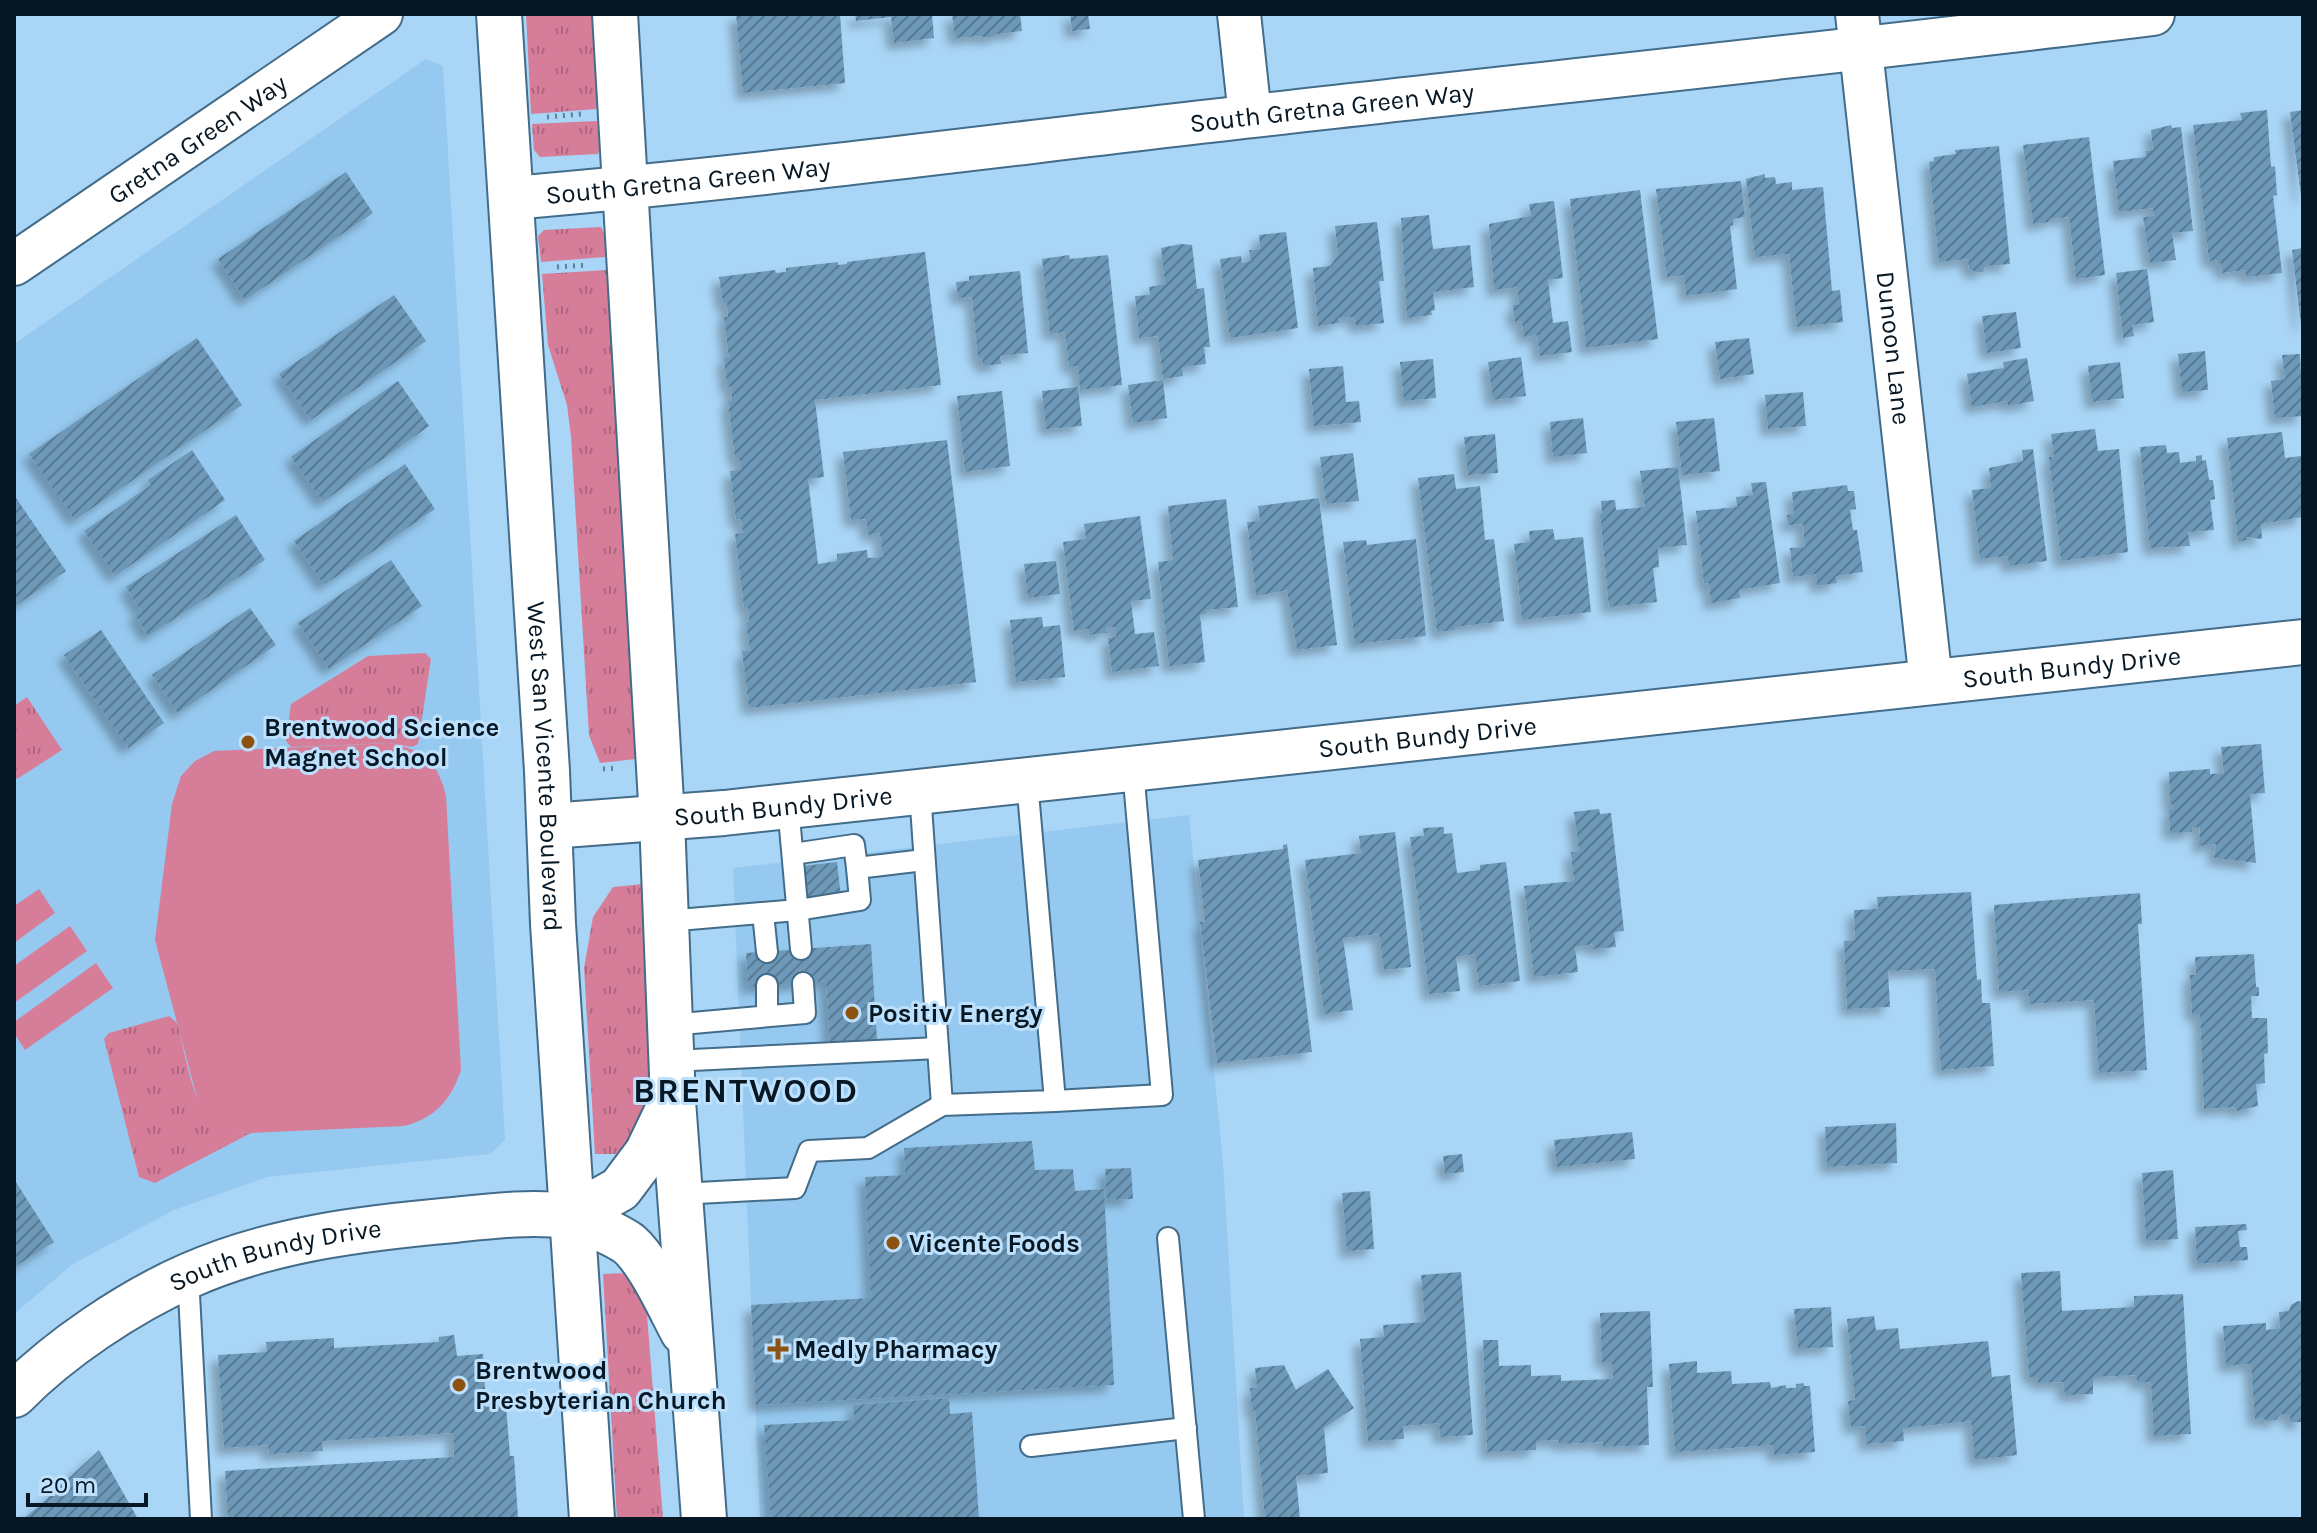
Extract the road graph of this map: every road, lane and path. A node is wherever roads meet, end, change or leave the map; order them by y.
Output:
1 (381, 14) edge
2 (499, 14) edge
3 (615, 14) edge
4 (1239, 14) edge
5 (2153, 14) edge
6 (1858, 32) edge
7 (584, 114) dead end
8 (1250, 116) junction
9 (543, 117) dead end
10 (626, 188) junction
11 (511, 198) junction
12 (14, 264) edge
13 (594, 264) dead end
14 (553, 267) dead end
15 (2303, 642) edge
16 (1931, 682) junction
17 (1133, 770) junction
18 (1027, 781) junction
19 (920, 792) junction
20 (788, 806) junction
21 (662, 819) junction
22 (550, 826) junction
23 (793, 854) junction
24 (924, 860) junction
25 (857, 868) junction
26 (798, 910) junction
27 (763, 913) junction
28 (666, 921) junction
29 (801, 949) dead end
30 (767, 952) dead end
31 (803, 983) dead end
32 (767, 985) dead end
33 (767, 1015) junction
34 (938, 1048) junction
35 (671, 1062) junction
36 (1055, 1101) junction
37 (942, 1105) junction
38 (679, 1194) junction
39 (572, 1216) junction
40 (1168, 1238) dead end
41 (188, 1276) junction
42 (689, 1344) junction
43 (14, 1395) edge
44 (1186, 1428) junction
45 (1031, 1446) dead end
46 (201, 1519) edge
47 (592, 1519) edge
48 (704, 1519) edge
49 (1194, 1519) edge

1 - 12 street, Gretna Green Way
2 - 11 main road, West San Vicente Boulevard
3 - 10 main road
4 - 8 street
5 - 6 street, South Gretna Green Way
6 - 8 street, South Gretna Green Way
6 - 16 street, Dunoon Lane
7 - 9 path
8 - 10 street, South Gretna Green Way
10 - 11 street, South Gretna Green Way
10 - 21 main road
11 - 22 main road, West San Vicente Boulevard
13 - 14 path
15 - 16 main road, South Bundy Drive
16 - 17 main road, South Bundy Drive
17 - 18 main road, South Bundy Drive
17 - 36 lane
18 - 19 main road, South Bundy Drive
18 - 36 lane
19 - 20 main road, South Bundy Drive
19 - 24 lane
20 - 21 main road, South Bundy Drive
20 - 23 lane
21 - 22 main road, South Bundy Drive
21 - 28 main road
22 - 39 main road, West San Vicente Boulevard
23 - 25 lane
23 - 26 lane
24 - 25 lane
24 - 34 lane
25 - 26 lane
26 - 27 lane
26 - 29 lane
27 - 28 lane
27 - 30 lane
28 - 35 main road
31 - 33 lane
32 - 33 lane
33 - 35 lane
34 - 35 lane
34 - 37 lane
35 - 38 main road
35 - 39 main road
36 - 37 lane
37 - 38 lane
38 - 42 main road
39 - 41 main road, South Bundy Drive
39 - 42 main road
39 - 47 main road, West San Vicente Boulevard
40 - 44 lane
41 - 43 main road, South Bundy Drive
41 - 46 lane
42 - 48 main road
44 - 45 lane
44 - 49 lane

